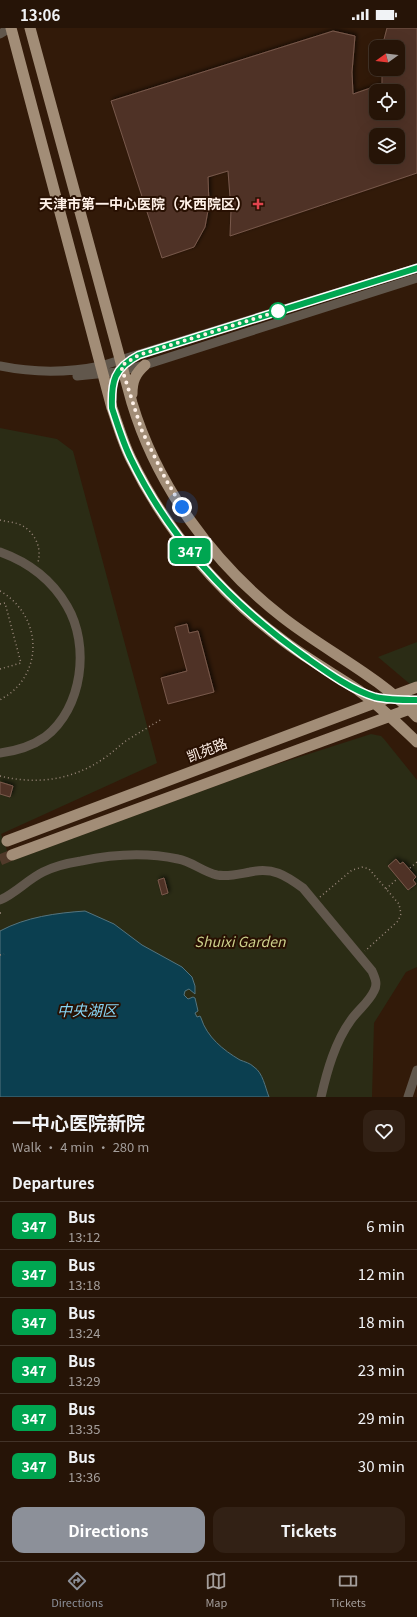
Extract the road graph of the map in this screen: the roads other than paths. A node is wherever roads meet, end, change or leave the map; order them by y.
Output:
1 (10, 28) edge
2 (30, 28) edge
3 (0, 34) edge
4 (417, 268) edge
5 (417, 278) edge
6 (145, 365) junction
7 (0, 366) edge
8 (120, 367) junction
9 (102, 370) junction
10 (0, 371) edge
11 (132, 403) junction
12 (112, 408) junction
13 (0, 552) edge
14 (368, 675) junction
15 (417, 686) edge
16 (358, 690) junction
17 (394, 698) junction
18 (417, 700) edge
19 (375, 703) junction
20 (415, 711) edge
21 (391, 716) junction
22 (417, 742) edge
23 (0, 753) edge
24 (7, 841) dead end
25 (12, 855) tunnel mouth
26 (6, 899) edge
27 (417, 1070) edge
28 (417, 1082) edge
29 (321, 1097) edge
30 (408, 1097) edge
31 (413, 1097) edge

1 - 3 street
1 - 9 main road
2 - 8 main road
4 - 8 street
5 - 6 street
6 - 8 street
6 - 11 main road
7 - 9 street
8 - 9 street
8 - 11 main road
8 - 12 street
9 - 10 street
9 - 12 main road
11 - 14 main road
12 - 16 main road
13 - 23 street
14 - 15 main road
14 - 17 main road
15 - 17 main road, 凯苑路
16 - 17 main road
16 - 19 main road
17 - 18 main road
17 - 19 main road, 凯苑路
17 - 20 main road
19 - 21 main road
19 - 24 main road, 凯苑路
20 - 21 main road
21 - 22 main road
21 - 25 main road
26 - 29 street
27 - 30 street
28 - 31 street

